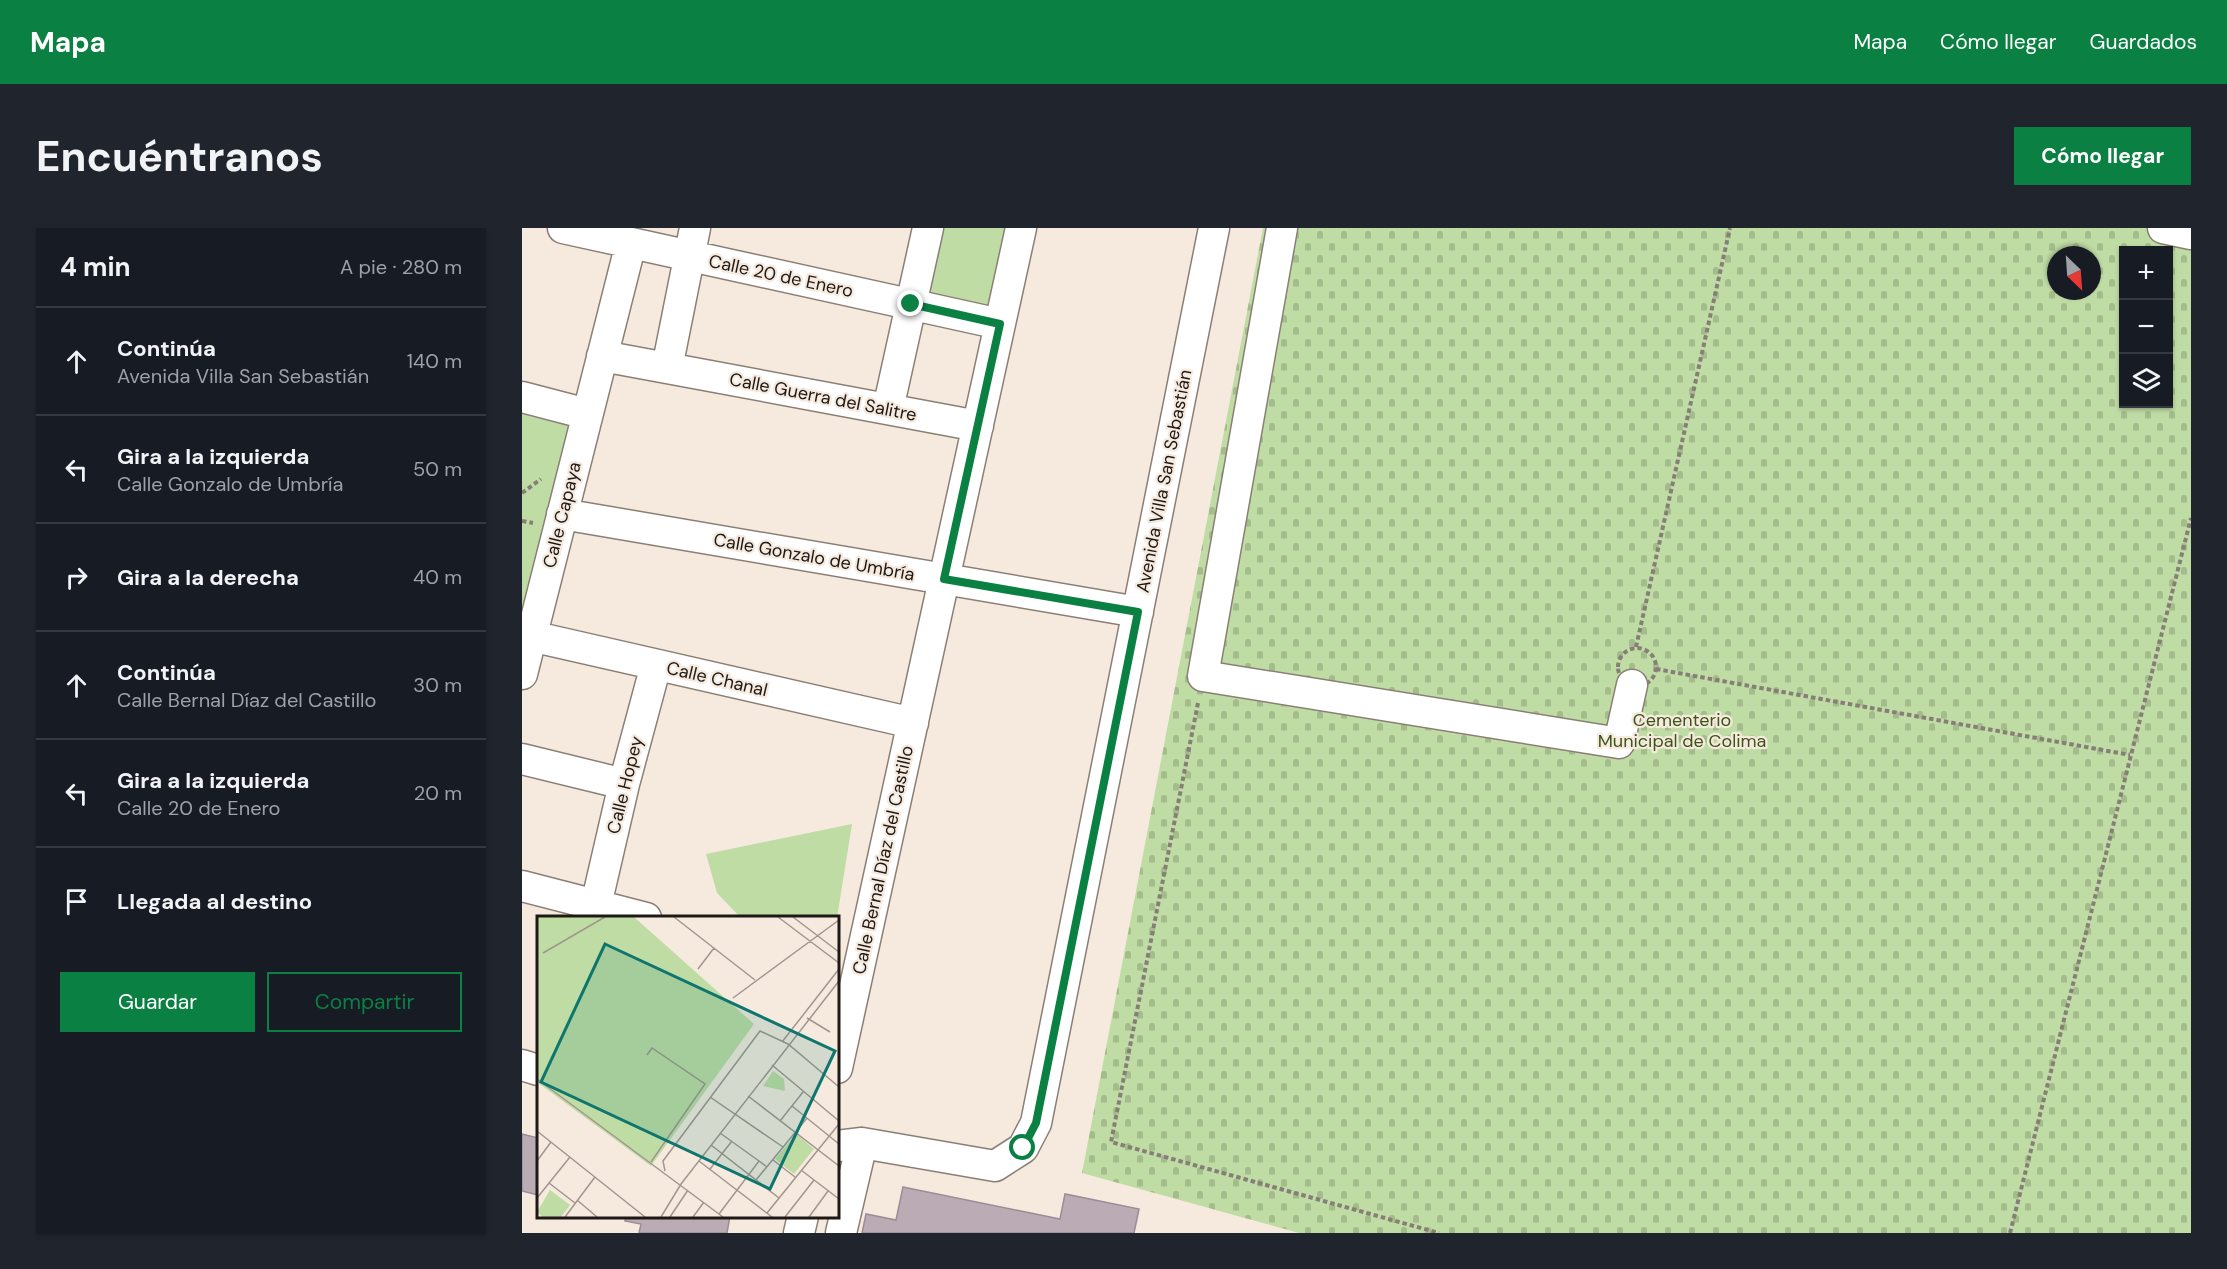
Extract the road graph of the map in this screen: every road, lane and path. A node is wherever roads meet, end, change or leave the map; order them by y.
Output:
1 (563, 228) edge
2 (928, 228) edge
3 (1021, 228) edge
4 (1215, 228) edge
5 (1282, 228) edge
6 (1730, 228) edge
7 (2163, 228) edge
8 (2191, 234) edge
9 (693, 242) edge
10 (630, 243) junction
11 (911, 304) junction
12 (1000, 324) junction
13 (602, 356) junction
14 (667, 368) junction
15 (522, 398) edge
16 (888, 409) junction
17 (587, 414) junction
18 (978, 426) junction
19 (562, 514) junction
20 (2191, 518) edge
21 (944, 579) junction
22 (1138, 612) junction
23 (527, 635) edge
24 (1636, 647) dead end
25 (656, 665) junction
26 (522, 674) edge
27 (1203, 676) junction
28 (1644, 677) joint
29 (913, 723) junction
30 (2130, 755) junction
31 (522, 759) edge
32 (624, 784) junction
33 (522, 886) edge
34 (596, 905) junction
35 (638, 916) edge
36 (847, 971) edge
37 (838, 1058) edge
38 (522, 1065) edge
39 (537, 1070) edge
40 (849, 1144) edge
41 (803, 1218) edge
42 (799, 1233) edge
43 (842, 1233) edge
44 (1439, 1233) edge
45 (2010, 1233) edge

1 - 10 street, Calle 20 de Enero
2 - 11 street
3 - 12 street
4 - 22 street, Avenida Villa San Sebastián
5 - 27 street
6 - 24 path
7 - 8 street
9 - 10 street, Calle 20 de Enero
9 - 11 street, Calle 20 de Enero
9 - 14 street
10 - 13 street, Calle Capaya
11 - 12 street, Calle 20 de Enero
11 - 16 street
12 - 18 street
13 - 14 street
13 - 17 street, Calle Capaya
14 - 16 street, Calle Guerra del Salitre
15 - 17 street
16 - 18 street, Calle Guerra del Salitre
17 - 19 street, Calle Capaya
18 - 21 street, Calle Bernal Díaz del Castillo
19 - 21 street, Calle Gonzalo de Umbría
19 - 23 street, Calle Capaya
20 - 30 path
21 - 22 street, Calle Gonzalo de Umbría
21 - 29 street, Calle Bernal Díaz del Castillo
22 - 40 street, Avenida Villa San Sebastián
23 - 25 street, Calle Chanal
23 - 26 street, Calle Capaya
25 - 29 street, Calle Chanal
25 - 32 street, Calle Hopey
27 - 28 street
27 - 44 path
28 - 30 path
29 - 36 street, Calle Bernal Díaz del Castillo
30 - 45 path
31 - 32 street
32 - 34 street, Calle Hopey
33 - 34 street
34 - 35 street
36 - 37 street, Calle Bernal Díaz del Castillo
38 - 39 street
40 - 43 street
41 - 42 street

